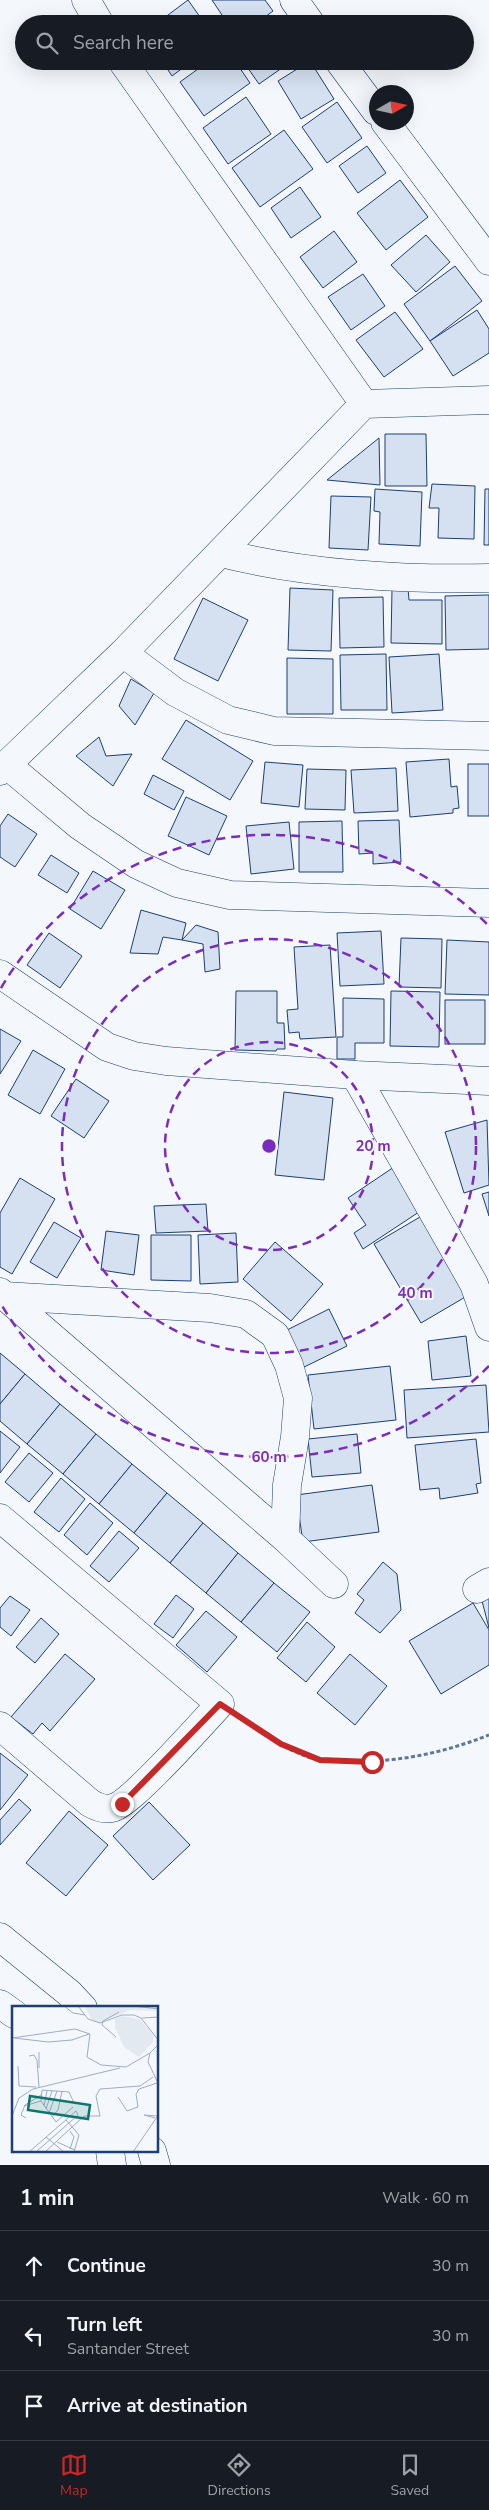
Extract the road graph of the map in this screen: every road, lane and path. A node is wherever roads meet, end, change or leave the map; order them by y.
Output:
1 (86, 0) edge
2 (294, 0) edge
3 (95, 15) edge
4 (305, 15) edge
5 (128, 70) edge
6 (346, 70) edge
7 (369, 102) edge
8 (391, 130) edge
9 (489, 262) edge
10 (489, 400) edge
11 (364, 404) junction
12 (221, 553) junction
13 (489, 578) edge
14 (123, 653) junction
15 (489, 736) edge
16 (3, 768) edge
17 (489, 903) edge
18 (0, 974) edge
19 (355, 1075) junction
20 (489, 1081) edge
21 (2, 1294) edge
22 (489, 1326) edge
23 (0, 1518) edge
24 (285, 1538) junction
25 (334, 1584) dead end
26 (220, 1704) junction
27 (0, 1726) edge
28 (489, 1735) edge
29 (0, 1937) edge
30 (0, 2004) edge
31 (81, 2006) edge
32 (12, 2013) edge
33 (110, 2152) edge
34 (152, 2152) edge
35 (112, 2165) edge
36 (156, 2165) edge

1 - 3 street
2 - 4 street
5 - 11 street
6 - 7 street
8 - 9 street
10 - 11 street
11 - 12 street
12 - 13 street
12 - 14 street
14 - 15 street
14 - 16 street
16 - 17 street
18 - 19 street
19 - 20 street
19 - 22 street
21 - 24 street
21 - 24 street
23 - 26 street
24 - 25 street
26 - 27 street
26 - 28 path
29 - 31 street
30 - 32 street
33 - 35 street
34 - 36 street

